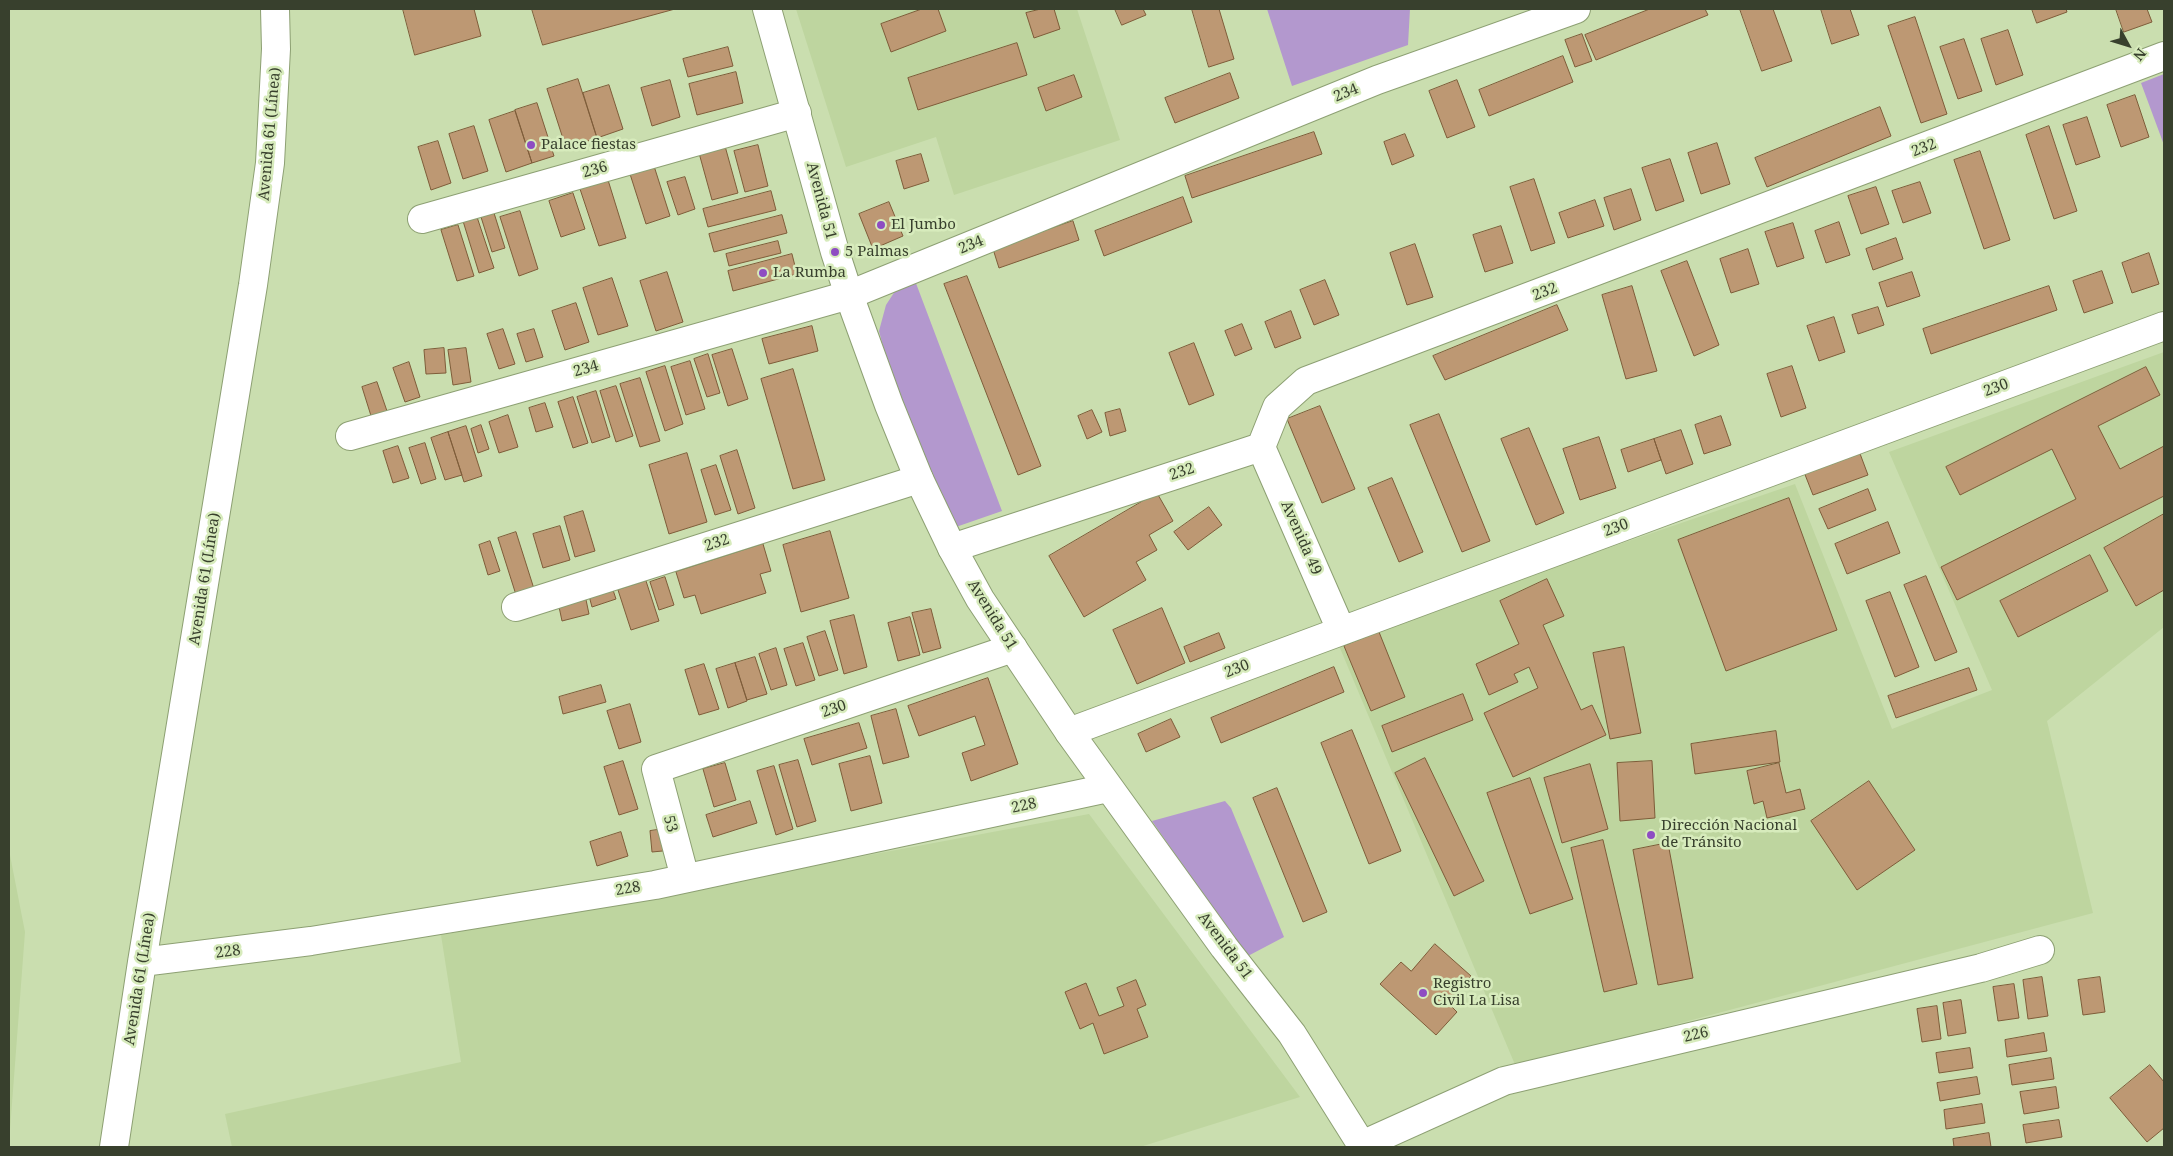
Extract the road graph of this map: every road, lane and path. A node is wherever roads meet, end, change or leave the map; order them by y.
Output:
1 (275, 9) edge
2 (767, 9) edge
3 (1576, 9) edge
4 (2164, 56) edge
5 (797, 113) junction
6 (422, 219) dead end
7 (849, 294) junction
8 (2164, 326) edge
9 (350, 436) dead end
10 (1261, 446) junction
11 (919, 479) junction
12 (952, 548) junction
13 (516, 607) dead end
14 (1341, 630) junction
15 (1013, 648) junction
16 (1069, 732) junction
17 (656, 769) joint
18 (1108, 788) junction
19 (685, 878) junction
20 (2040, 950) dead end
21 (142, 962) junction
22 (1362, 1146) edge
23 (114, 1147) edge

1 - 21 street, Avenida 61 (Línea)
2 - 5 street, Avenida 51
3 - 7 street, 234
4 - 10 street, 232
5 - 6 street, 236
5 - 7 street, Avenida 51
7 - 9 street, 234
7 - 11 street, Avenida 51
8 - 14 street, 230
10 - 12 street, 232
10 - 14 street, Avenida 49
11 - 12 street, Avenida 51
11 - 13 street, 232
12 - 15 street, Avenida 51
14 - 16 street, 230
15 - 16 street, Avenida 51
15 - 17 street, 230
16 - 18 street, Avenida 51
17 - 19 street, 53
18 - 19 street, 228
18 - 22 street, Avenida 51
19 - 21 street, 228
20 - 22 street, 226
21 - 23 street, Avenida 61 (Línea)

